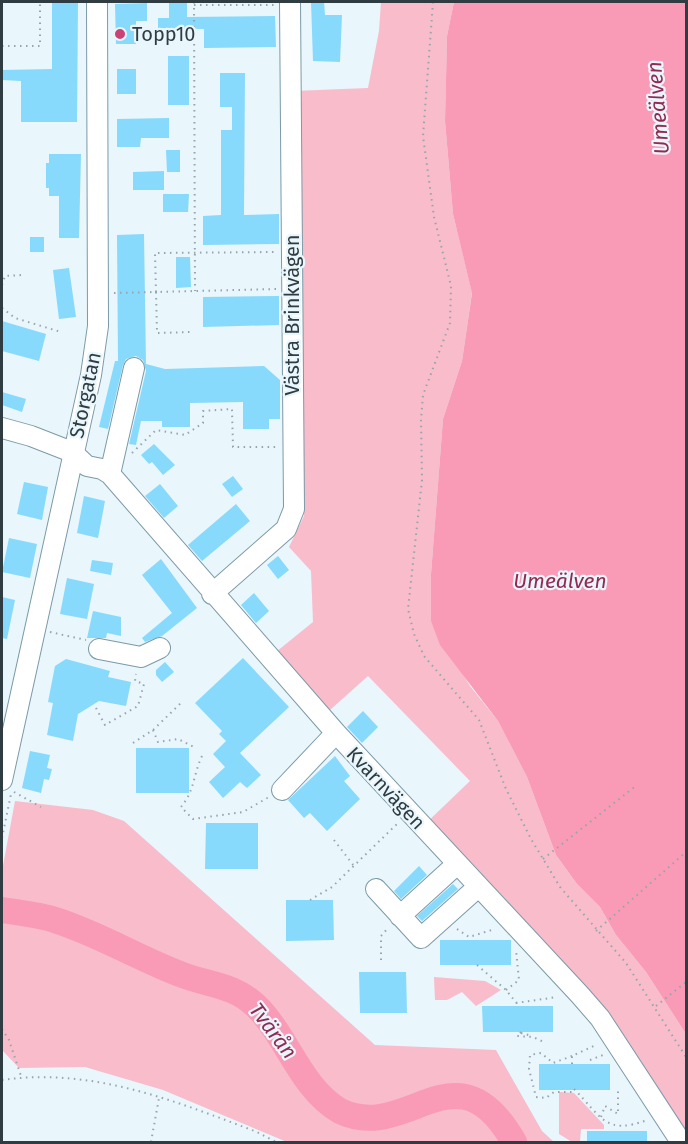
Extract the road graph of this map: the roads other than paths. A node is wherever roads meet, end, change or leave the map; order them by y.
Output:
1 (97, 2) edge
2 (290, 3) edge
3 (134, 369) dead end
4 (2, 428) edge
5 (72, 452) junction
6 (112, 465) junction
7 (212, 594) junction
8 (160, 648) dead end
9 (99, 649) road end
10 (336, 733) junction
11 (7, 785) edge
12 (282, 790) road end
13 (457, 864) junction
14 (478, 886) junction
15 (376, 889) dead end
16 (400, 916) junction
17 (681, 1143) edge

1 - 5 street, Storgatan
2 - 7 street, Västra Brinkvägen
3 - 6 street
4 - 5 street, Kvarnvägen
5 - 6 street, Kvarnvägen
5 - 11 street, Storgatan
6 - 7 street, Kvarnvägen
7 - 10 street, Kvarnvägen
8 - 9 street
10 - 12 street
10 - 13 street, Kvarnvägen
13 - 14 street, Kvarnvägen
13 - 16 street
14 - 16 street
14 - 17 street, Kvarnvägen
15 - 16 street

